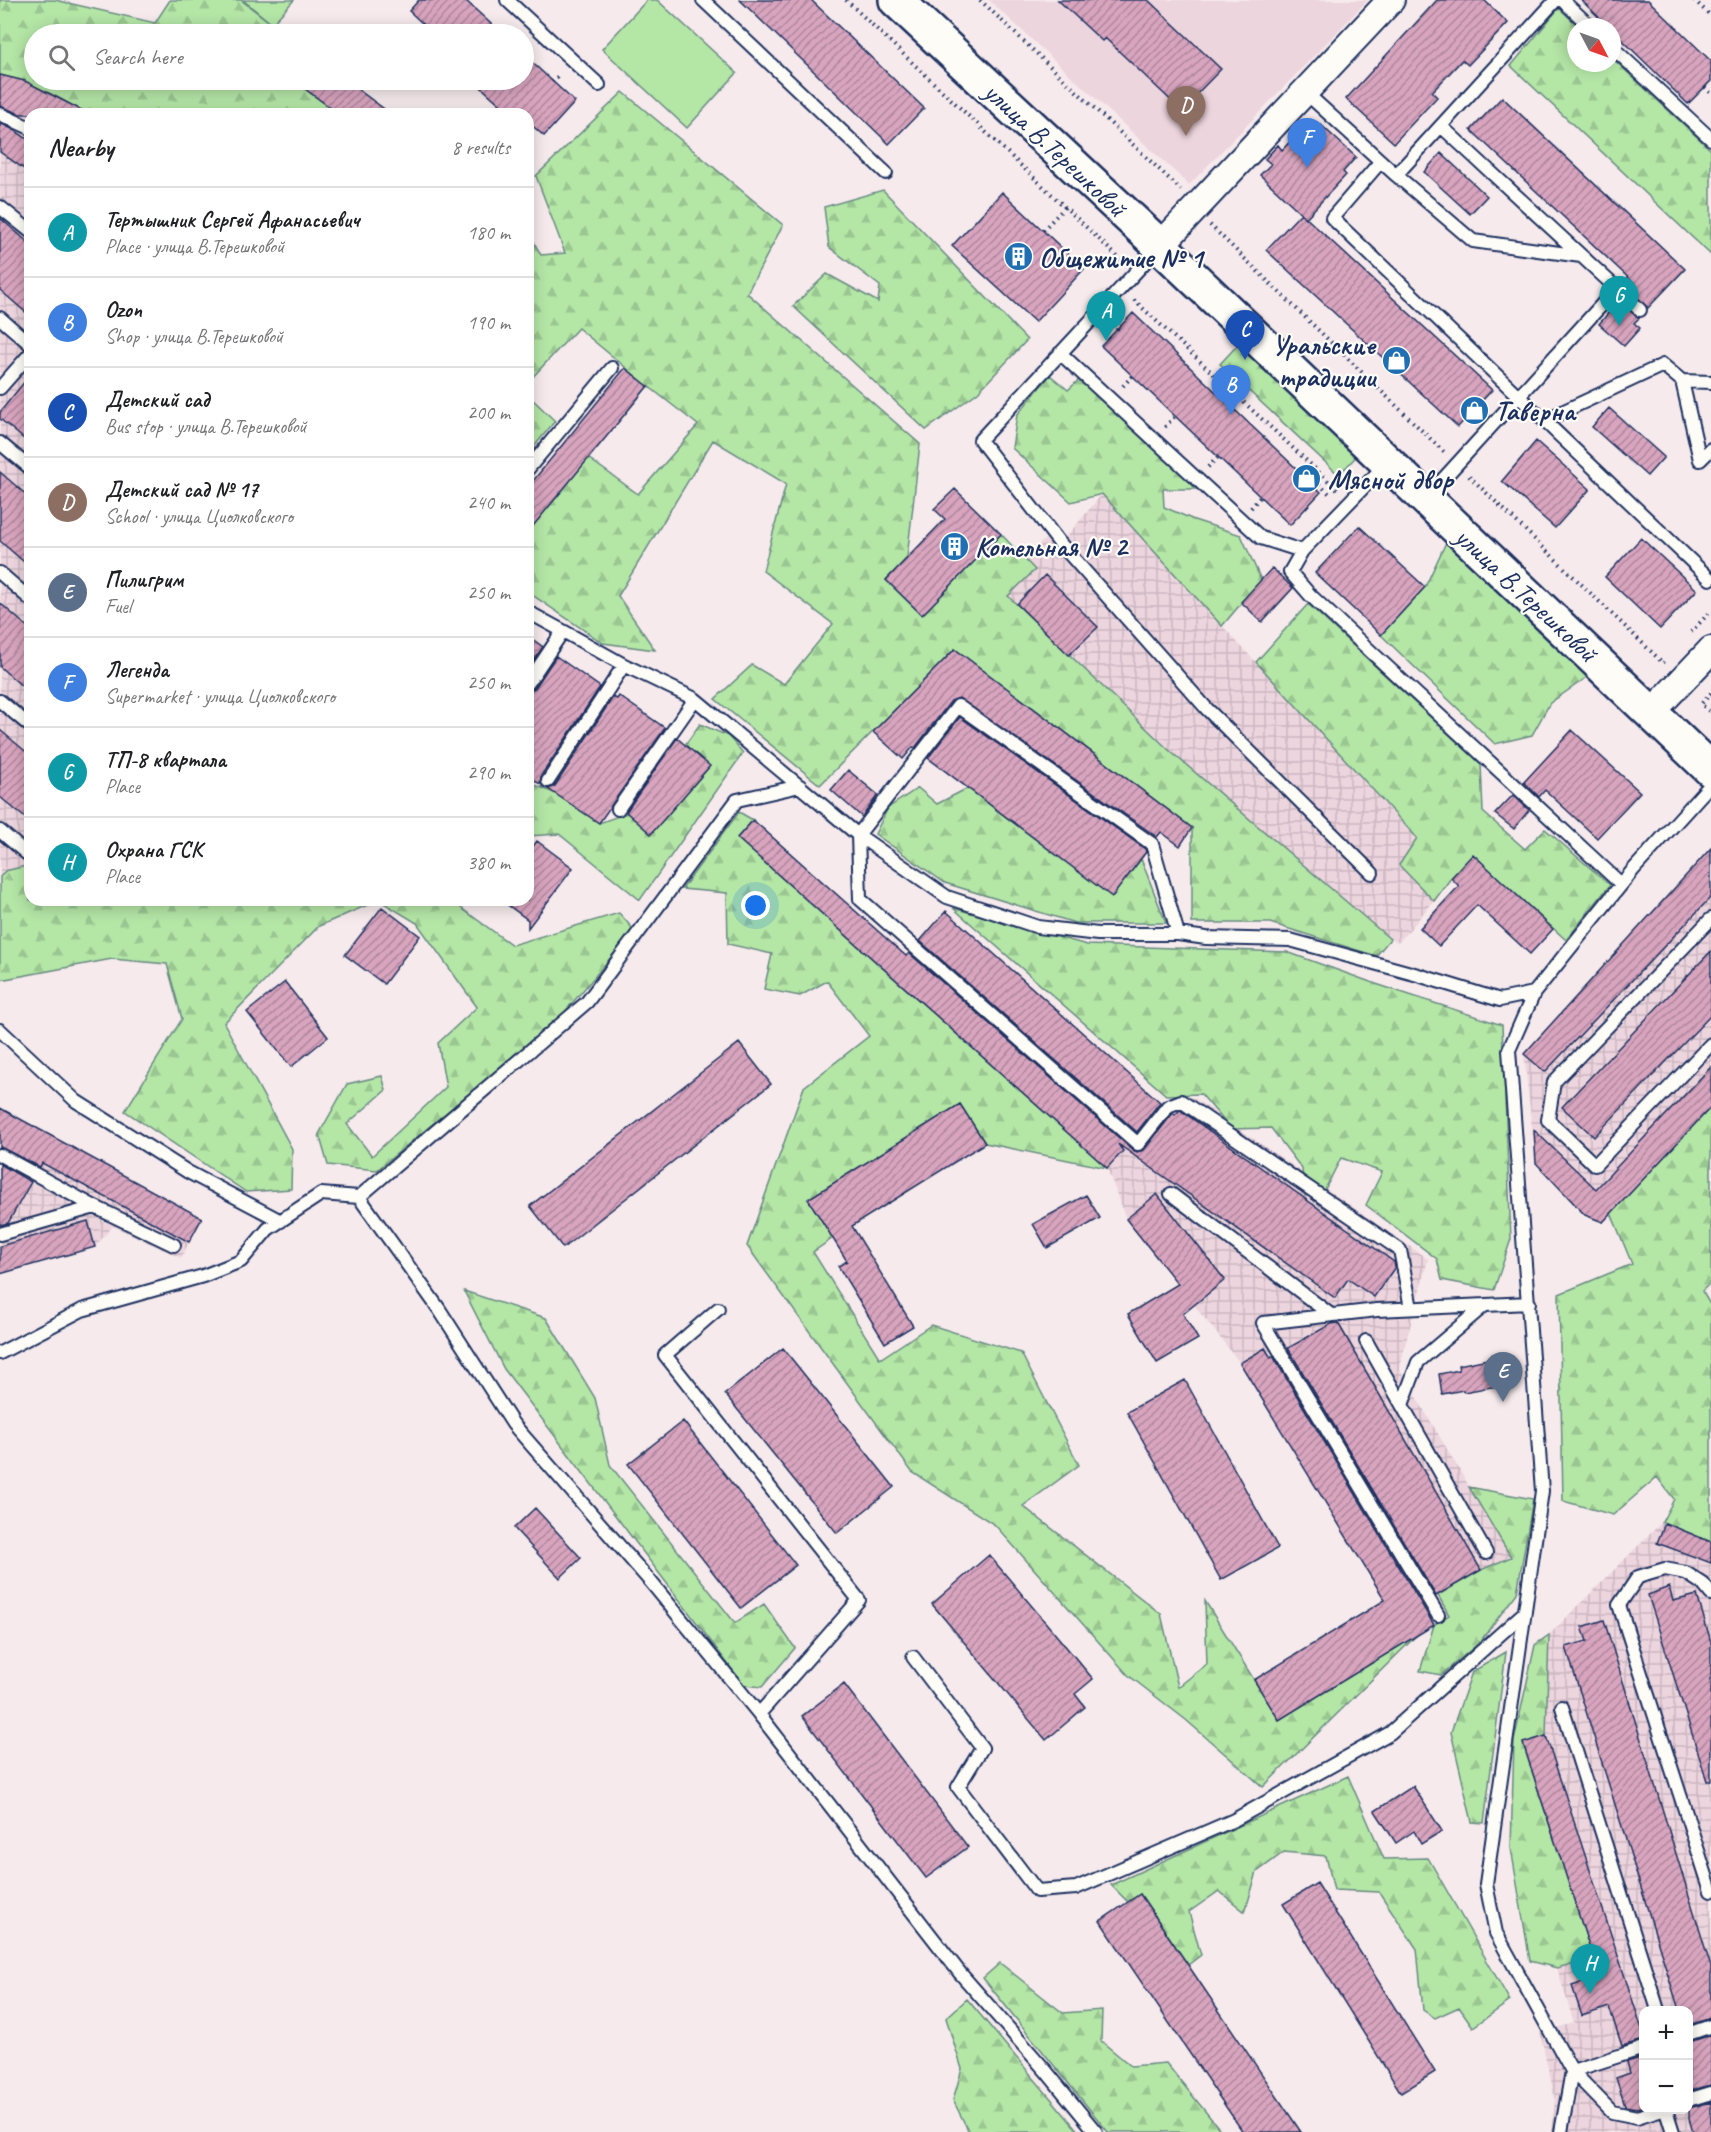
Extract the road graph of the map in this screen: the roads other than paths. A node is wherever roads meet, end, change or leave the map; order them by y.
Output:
1 (507, 0) edge
2 (702, 0) edge
3 (896, 0) edge
4 (1391, 0) edge
5 (1556, 0) edge
6 (1562, 0) edge
7 (1581, 18) edge
8 (533, 24) edge
9 (534, 25) edge
10 (1621, 55) edge
11 (599, 85) dead end
12 (1305, 92) junction
13 (0, 114) edge
14 (24, 125) edge
15 (1441, 126) junction
16 (1709, 134) edge
17 (1381, 161) junction
18 (886, 173) dead end
19 (1396, 175) junction
20 (0, 207) edge
21 (24, 226) edge
22 (1160, 246) junction
23 (1581, 256) junction
24 (1617, 288) junction
25 (1640, 310) dead end
26 (0, 318) edge
27 (24, 339) edge
28 (1060, 353) junction
29 (24, 361) edge
30 (612, 368) dead end
31 (1682, 381) junction
32 (1711, 382) edge
33 (0, 388) edge
34 (1520, 396) junction
35 (1545, 420) junction
36 (0, 443) edge
37 (1711, 449) edge
38 (534, 462) edge
39 (1388, 462) junction
40 (24, 463) edge
41 (1426, 498) junction
42 (1302, 551) junction
43 (0, 573) edge
44 (1710, 579) edge
45 (24, 594) edge
46 (534, 615) edge
47 (563, 631) junction
48 (1711, 650) edge
49 (624, 664) junction
50 (534, 674) edge
51 (694, 699) junction
52 (0, 701) edge
53 (1652, 712) junction
54 (24, 721) edge
55 (1711, 770) edge
56 (548, 781) dead end
57 (1711, 784) edge
58 (800, 786) junction
59 (618, 809) dead end
60 (0, 831) edge
61 (858, 835) junction
62 (24, 851) edge
63 (1372, 873) dead end
64 (1621, 884) junction
65 (1711, 919) edge
66 (1178, 934) junction
67 (1534, 993) junction
68 (0, 1030) edge
69 (1711, 1044) edge
70 (0, 1155) edge
71 (1171, 1194) dead end
72 (359, 1197) junction
73 (95, 1207) junction
74 (281, 1221) junction
75 (0, 1234) edge
76 (174, 1245) dead end
77 (1529, 1304) junction
78 (1485, 1305) junction
79 (1410, 1308) junction
80 (718, 1309) dead end
81 (1330, 1315) junction
82 (1366, 1341) dead end
83 (0, 1353) edge
84 (1402, 1405) junction
85 (1486, 1553) dead end
86 (1711, 1594) edge
87 (1525, 1612) junction
88 (1438, 1615) dead end
89 (913, 1657) dead end
90 (1562, 1707) dead end
91 (759, 1714) junction
92 (1711, 1891) edge
93 (1657, 2006) edge
94 (1711, 2026) edge
95 (1693, 2033) edge
96 (1639, 2050) edge
97 (1572, 2071) junction
98 (1711, 2093) edge
99 (1693, 2099) edge
100 (1645, 2114) edge
101 (1668, 2114) edge
102 (1096, 2132) edge
103 (1562, 2132) edge
104 (1673, 2132) edge

1 - 8 lane
2 - 18 lane
3 - 22 main road, улица В.Терешковой
4 - 12 street
5 - 15 lane
6 - 7 lane
9 - 11 lane
10 - 16 lane
12 - 17 lane
12 - 22 street
13 - 14 lane
15 - 19 lane
15 - 23 lane
17 - 19 lane
17 - 34 lane
19 - 23 lane
20 - 21 lane
22 - 28 lane
22 - 39 main road, улица В.Терешковой
23 - 24 lane
24 - 25 lane
24 - 34 lane
26 - 27 lane
28 - 42 lane
28 - 63 lane
29 - 33 lane
30 - 38 lane
31 - 32 lane
31 - 35 lane
31 - 37 lane
34 - 35 lane
34 - 41 lane
35 - 44 lane
36 - 40 lane
39 - 41 main road, улица В.Терешковой
39 - 42 lane
41 - 53 main road, улица В.Терешковой
42 - 64 lane
43 - 45 lane
46 - 47 lane
47 - 49 lane
47 - 50 lane
48 - 53 street
49 - 51 lane
49 - 56 lane
51 - 58 lane
51 - 59 lane
52 - 54 lane
53 - 55 main road, улица В.Терешковой
57 - 64 lane
58 - 61 lane
58 - 72 lane
60 - 62 lane
61 - 66 lane
61 - 66 lane
61 - 79 lane
64 - 67 lane
65 - 69 lane
66 - 67 lane
67 - 77 lane
68 - 74 lane
70 - 73 lane
71 - 81 lane
72 - 74 lane
72 - 91 lane
73 - 75 lane
73 - 76 lane
74 - 83 lane
77 - 78 lane
77 - 87 lane
78 - 79 lane
78 - 84 lane
79 - 81 lane
80 - 91 lane
81 - 88 lane
82 - 84 lane
84 - 85 lane
86 - 92 lane
87 - 89 lane
87 - 97 lane
90 - 93 lane
91 - 102 lane
94 - 95 lane
96 - 97 lane
97 - 100 lane
97 - 103 lane
98 - 99 lane
101 - 104 lane

